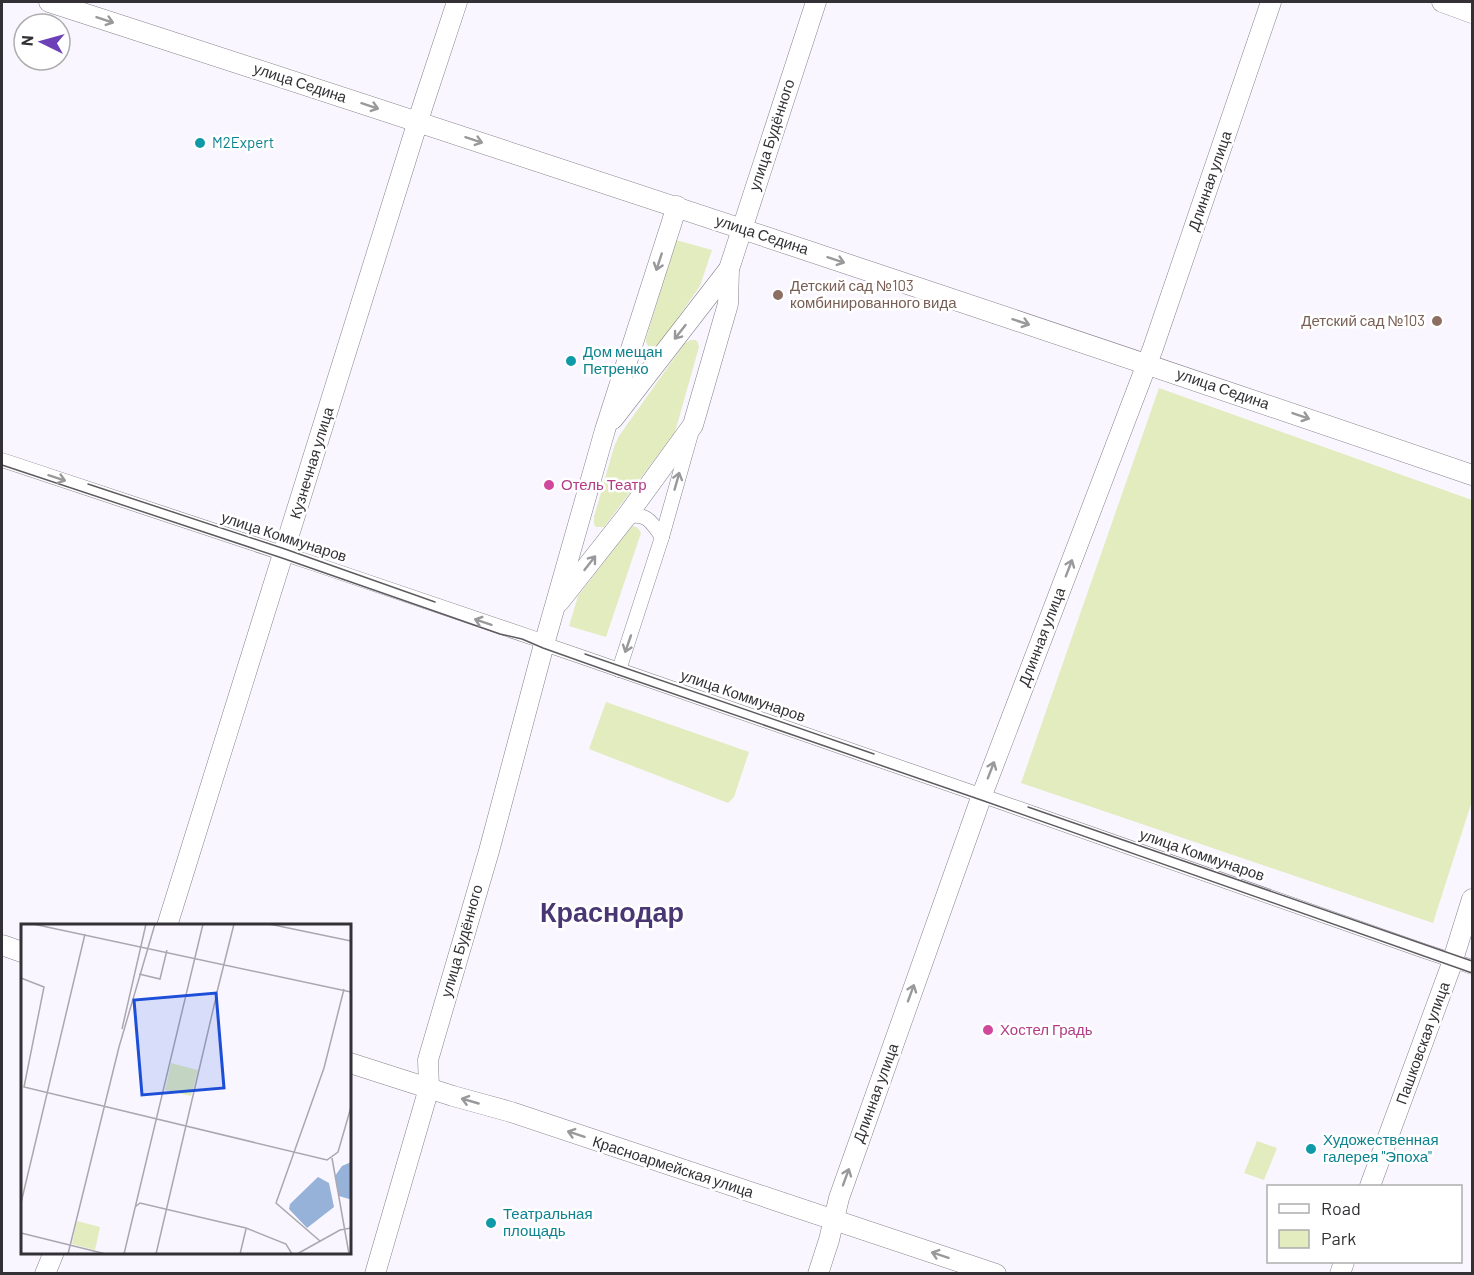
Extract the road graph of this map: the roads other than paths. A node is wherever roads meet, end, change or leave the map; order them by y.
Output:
1 (49, 2) edge
2 (457, 2) edge
3 (816, 2) edge
4 (1271, 2) edge
5 (1442, 2) edge
6 (1473, 13) edge
7 (418, 122) junction
8 (677, 206) junction
9 (741, 228) junction
10 (729, 269) junction
11 (1147, 363) junction
12 (693, 425) junction
13 (605, 430) junction
14 (2, 460) edge
15 (1473, 475) edge
16 (626, 517) junction
17 (662, 537) junction
18 (284, 554) junction
19 (554, 609) junction
20 (544, 644) junction
21 (619, 670) junction
22 (982, 795) junction
23 (1473, 898) edge
24 (168, 924) edge
25 (2, 945) edge
26 (21, 952) edge
27 (1453, 961) junction
28 (1473, 967) edge
29 (351, 1063) edge
30 (429, 1088) junction
31 (1370, 1185) edge
32 (834, 1219) junction
33 (53, 1254) edge
34 (45, 1274) edge
35 (375, 1274) edge
36 (818, 1274) edge
37 (996, 1274) edge

1 -> 7 street, улица Седина
2 - 7 street, Кузнечная улица
3 - 9 street, улица Будённого
4 - 11 street, Длинная улица
5 - 6 street
7 -> 8 street, улица Седина
7 - 18 street, Кузнечная улица
8 - 9 street, улица Седина
8 -> 13 street, улица Будённого
9 - 10 street, улица Будённого
9 -> 11 street, улица Седина
10 - 12 street, улица Будённого
10 -> 13 street, улица Будённого
11 -> 15 street, улица Седина
22 -> 11 street, Длинная улица
12 - 16 street, улица Будённого
17 -> 12 street, улица Будённого
13 - 19 street, улица Будённого
14 -> 18 street, улица Коммунаров
16 - 17 street
19 -> 16 street, улица Будённого
17 -> 21 street, улица Будённого
20 -> 18 street, улица Коммунаров
18 - 24 street, Кузнечная улица
19 - 20 street, улица Будённого
20 - 21 street, улица Коммунаров
20 - 30 street, улица Будённого
21 - 22 street, улица Коммунаров
22 - 27 street, улица Коммунаров
32 -> 22 street, Длинная улица
23 - 27 street, Пашковская улица
25 - 26 street
27 - 28 street, улица Коммунаров
27 - 31 street, Пашковская улица
29 - 30 street, Красноармейская улица
32 -> 30 street, Красноармейская улица
30 - 35 street, улица Будённого
32 - 36 street, Длинная улица
37 -> 32 street, Красноармейская улица
33 - 34 street

